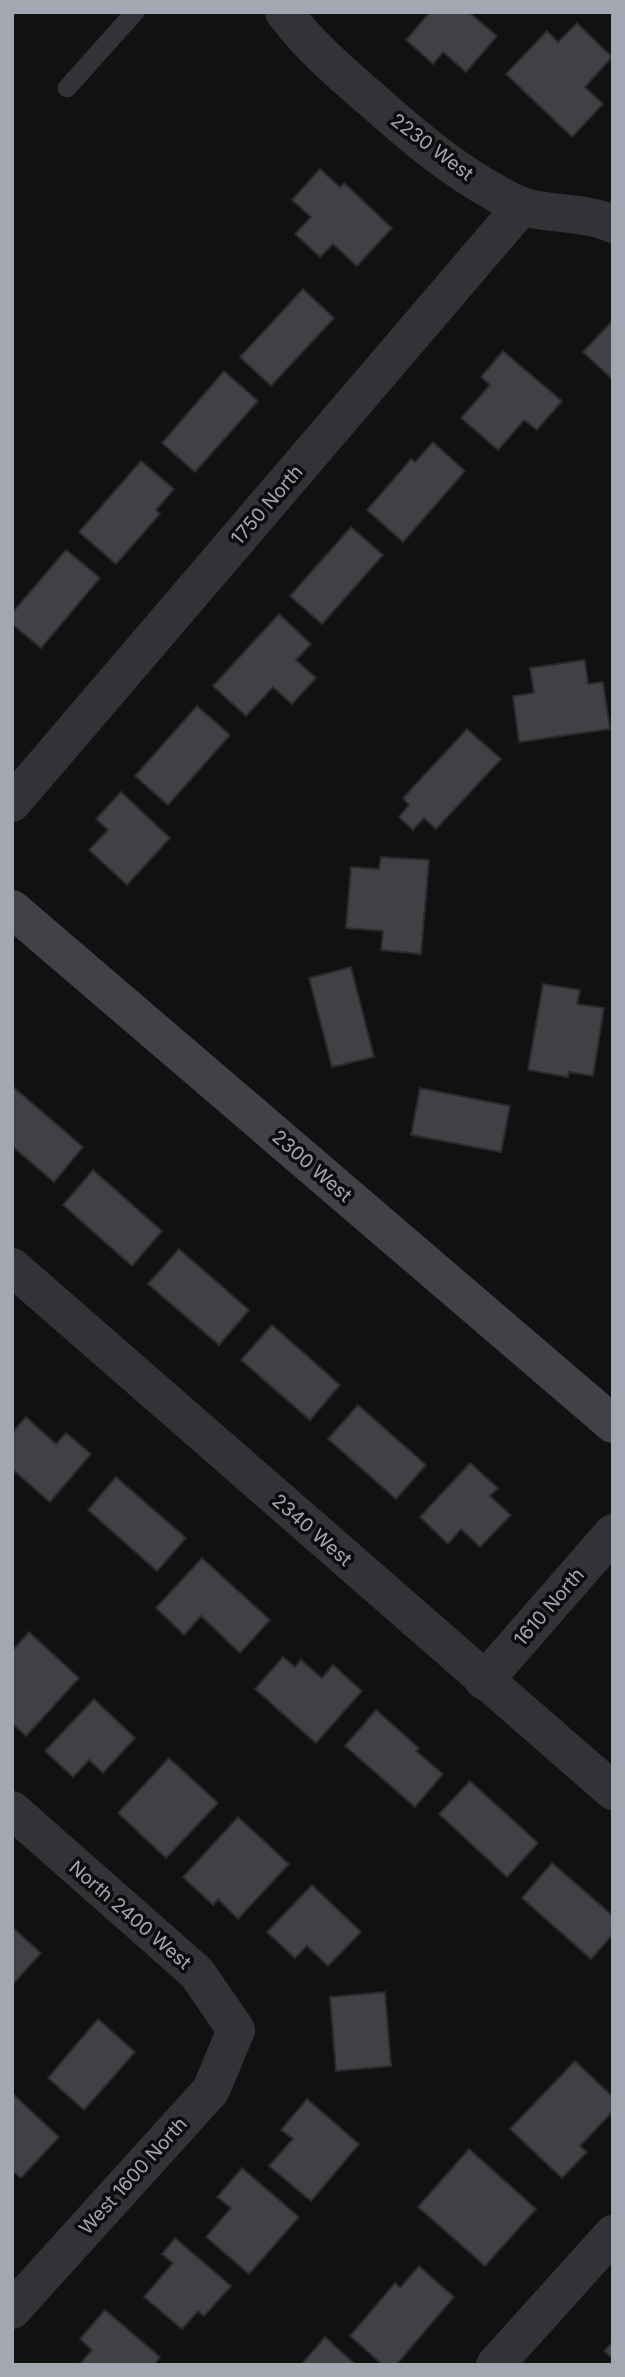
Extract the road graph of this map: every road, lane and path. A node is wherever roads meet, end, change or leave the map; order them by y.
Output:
1 (135, 12) edge
2 (284, 12) edge
3 (67, 88) dead end
4 (522, 206) junction
5 (613, 225) edge
6 (12, 803) edge
7 (12, 909) edge
8 (12, 1267) edge
9 (613, 1424) edge
10 (613, 1533) edge
11 (484, 1681) junction
12 (613, 1791) edge
13 (12, 1810) edge
14 (236, 2030) joint
15 (613, 2234) edge
16 (12, 2310) edge
17 (495, 2365) edge

1 - 3 lane
2 - 4 street, 2230 West
4 - 5 street, 2230 West
4 - 6 street, 1750 North
7 - 9 main road, 2300 West
8 - 11 street, 2340 West
10 - 11 street, 1610 North
11 - 12 street, 2340 West
13 - 14 street, North 2400 West
14 - 16 street, West 1600 North
15 - 17 street

